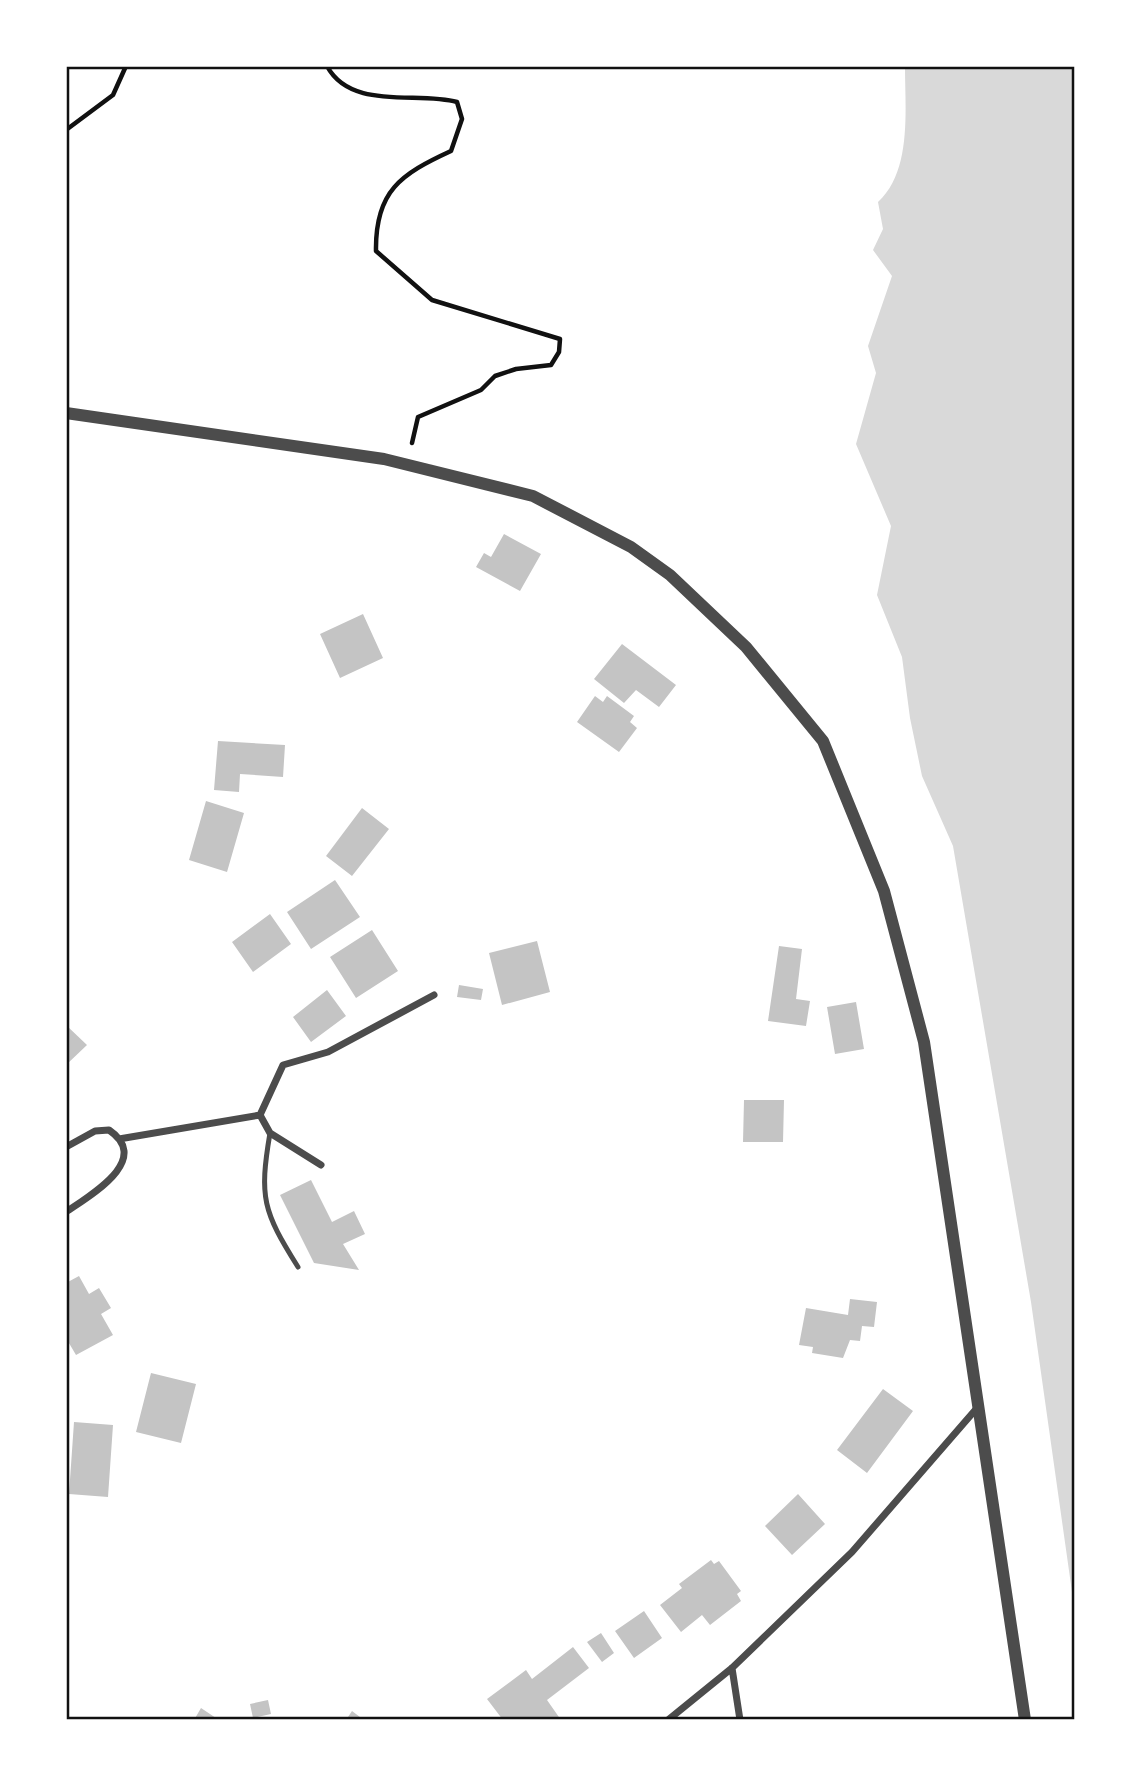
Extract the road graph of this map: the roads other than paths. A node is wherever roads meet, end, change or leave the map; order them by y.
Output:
1 (66, 413) edge
2 (434, 995) dead end
3 (260, 1115) junction
4 (270, 1133) junction
5 (119, 1139) junction
6 (66, 1147) edge
7 (321, 1165) dead end
8 (66, 1212) edge
9 (298, 1267) dead end
10 (978, 1407) junction
11 (732, 1668) junction
12 (668, 1720) edge
13 (740, 1720) edge
14 (1025, 1720) edge

1 - 10 street
2 - 3 street
3 - 4 street
3 - 5 street
4 - 7 street
4 - 9 lane
5 - 6 street
5 - 8 street
10 - 11 street
10 - 14 street
11 - 12 street
11 - 13 street

